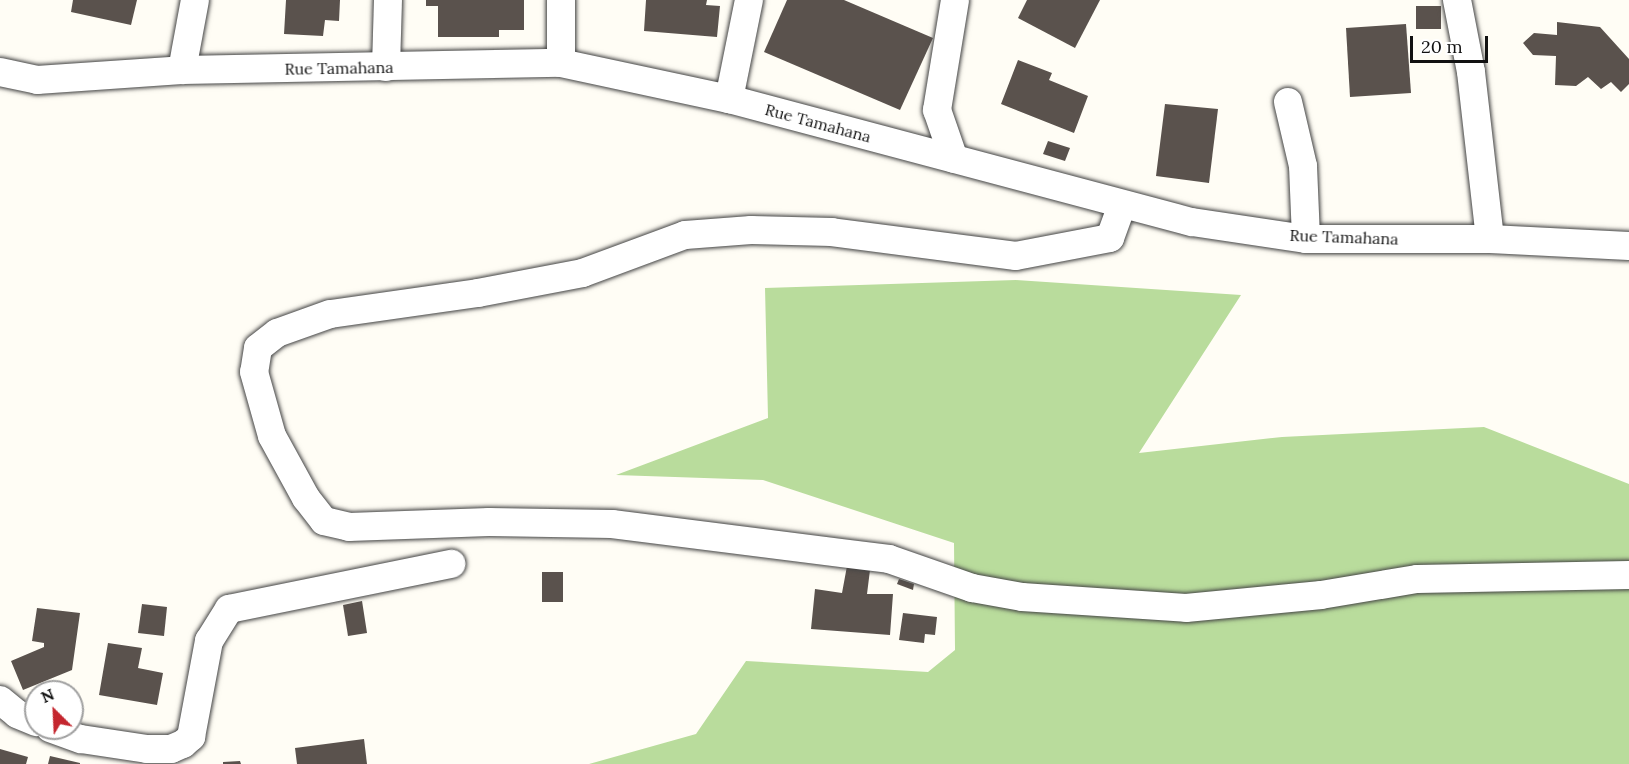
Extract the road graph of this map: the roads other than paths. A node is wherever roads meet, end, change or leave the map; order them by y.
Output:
1 (195, 0) edge
2 (388, 0) edge
3 (561, 0) edge
4 (748, 0) edge
5 (955, 0) edge
6 (1457, 0) edge
7 (561, 63) junction
8 (386, 67) junction
9 (182, 70) junction
10 (0, 72) edge
11 (729, 99) junction
12 (1288, 102) dead end
13 (954, 159) junction
14 (1122, 205) junction
15 (1306, 239) junction
16 (1490, 239) junction
17 (1629, 246) edge
18 (451, 564) dead end
19 (1629, 575) edge
20 (0, 700) edge
21 (24, 717) edge
22 (84, 739) edge

1 - 9 street
2 - 8 street
3 - 7 street
4 - 11 street
5 - 13 street
6 - 16 street
7 - 8 street, Rue Tamahana
7 - 11 street, Rue Tamahana
8 - 9 street, Rue Tamahana
9 - 10 street, Rue Tamahana
11 - 13 street, Rue Tamahana
12 - 15 street
13 - 14 street, Rue Tamahana
14 - 15 street, Rue Tamahana
14 - 19 street
15 - 16 street, Rue Tamahana
16 - 17 street, Rue Tamahana
18 - 22 street
20 - 21 street

